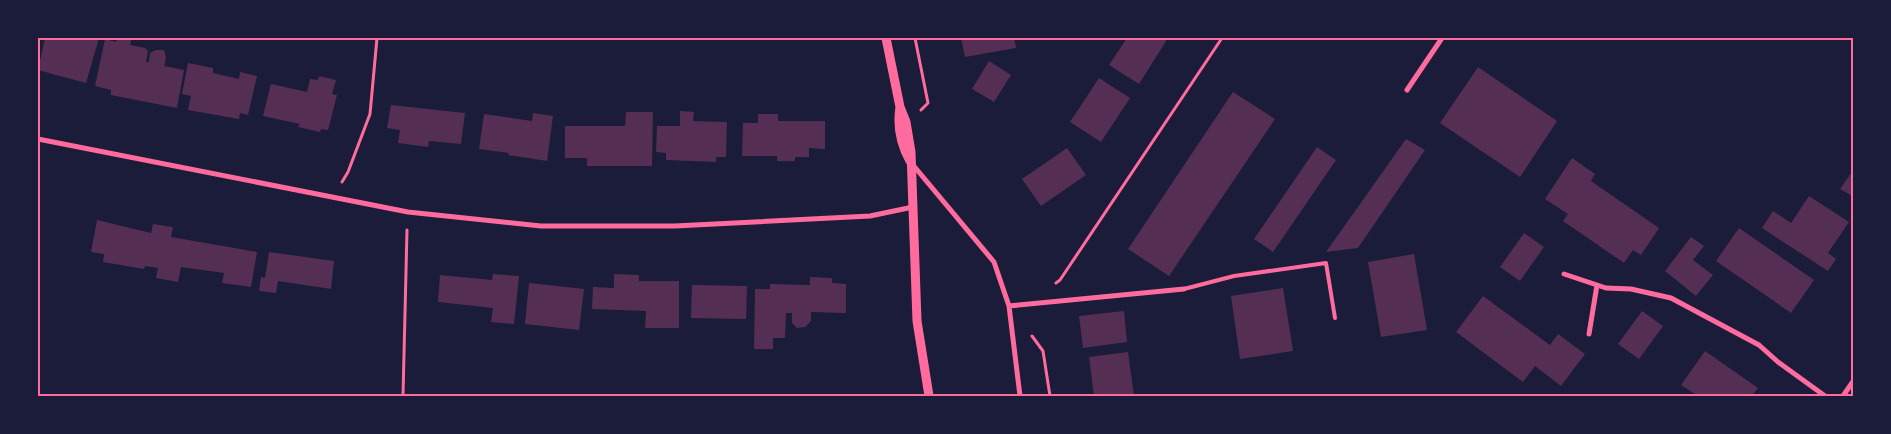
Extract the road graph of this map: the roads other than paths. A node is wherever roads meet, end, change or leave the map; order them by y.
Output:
1 (886, 38) edge
2 (1442, 38) edge
3 (1407, 90) dead end
4 (900, 107) junction
5 (38, 139) edge
6 (911, 163) junction
7 (913, 207) junction
8 (1564, 274) dead end
9 (1597, 285) junction
10 (1184, 290) joint
11 (1009, 306) junction
12 (1335, 318) dead end
13 (1589, 334) dead end
14 (1854, 380) edge
15 (929, 396) edge
16 (1020, 396) edge
17 (1826, 396) edge
18 (1843, 396) edge

1 - 4 street
2 - 3 street
4 - 6 street
4 - 6 street
5 - 7 street
6 - 7 street
6 - 11 street
7 - 15 street
8 - 9 street
9 - 13 street
9 - 17 street
10 - 11 street
10 - 12 lane
11 - 16 street
14 - 18 street

